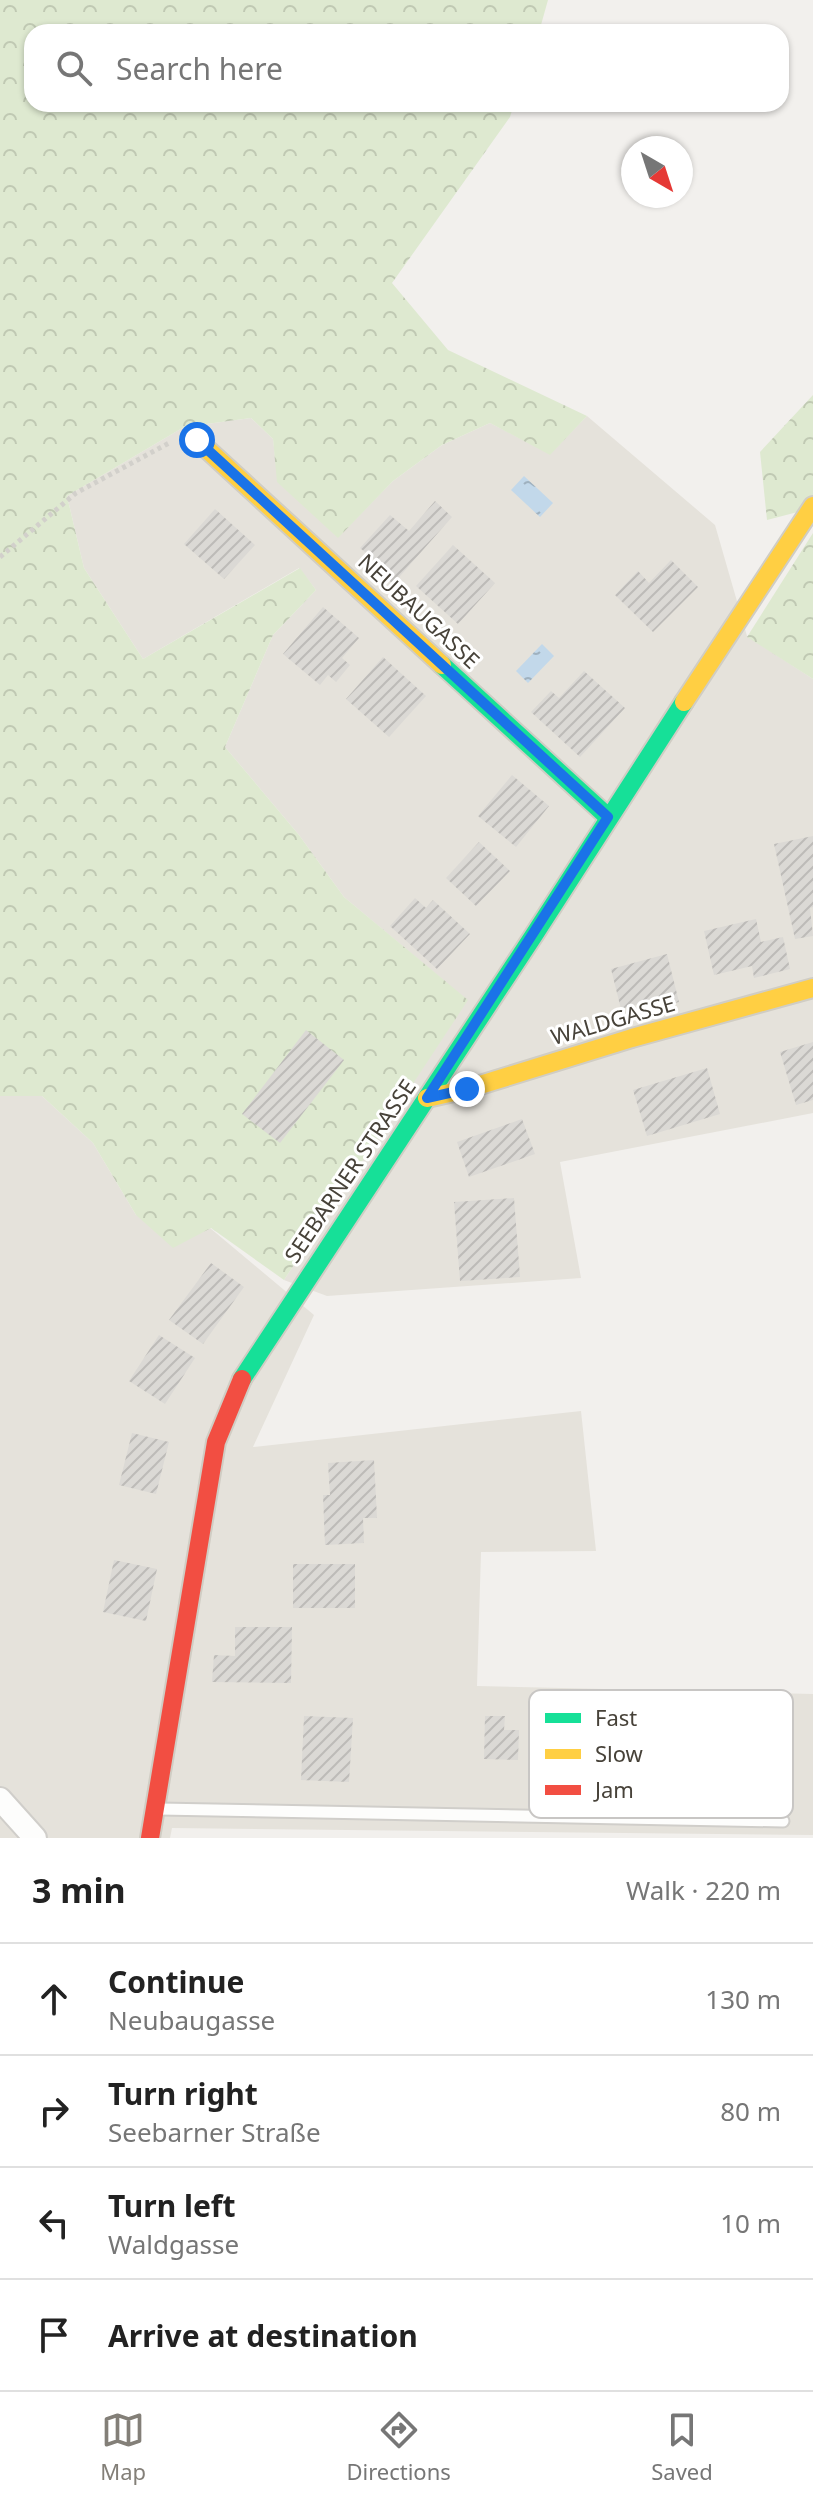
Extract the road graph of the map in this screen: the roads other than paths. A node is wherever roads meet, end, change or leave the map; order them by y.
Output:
1 (197, 440) road end
2 (813, 506) edge
3 (608, 817) junction
4 (813, 988) edge
5 (427, 1098) junction
6 (0, 1799) edge
7 (155, 1809) junction
8 (529, 1816) edge
9 (626, 1818) edge
10 (783, 1821) dead end
11 (35, 1838) edge
12 (150, 1838) edge

1 - 3 street, NEUBAUGASSE
2 - 3 street, SEEBARNER STRASSE
3 - 5 street, SEEBARNER STRASSE
4 - 5 street, WALDGASSE
5 - 7 street, SEEBARNER STRASSE
6 - 11 street
7 - 8 lane
7 - 12 street, SEEBARNER STRASSE
9 - 10 lane

